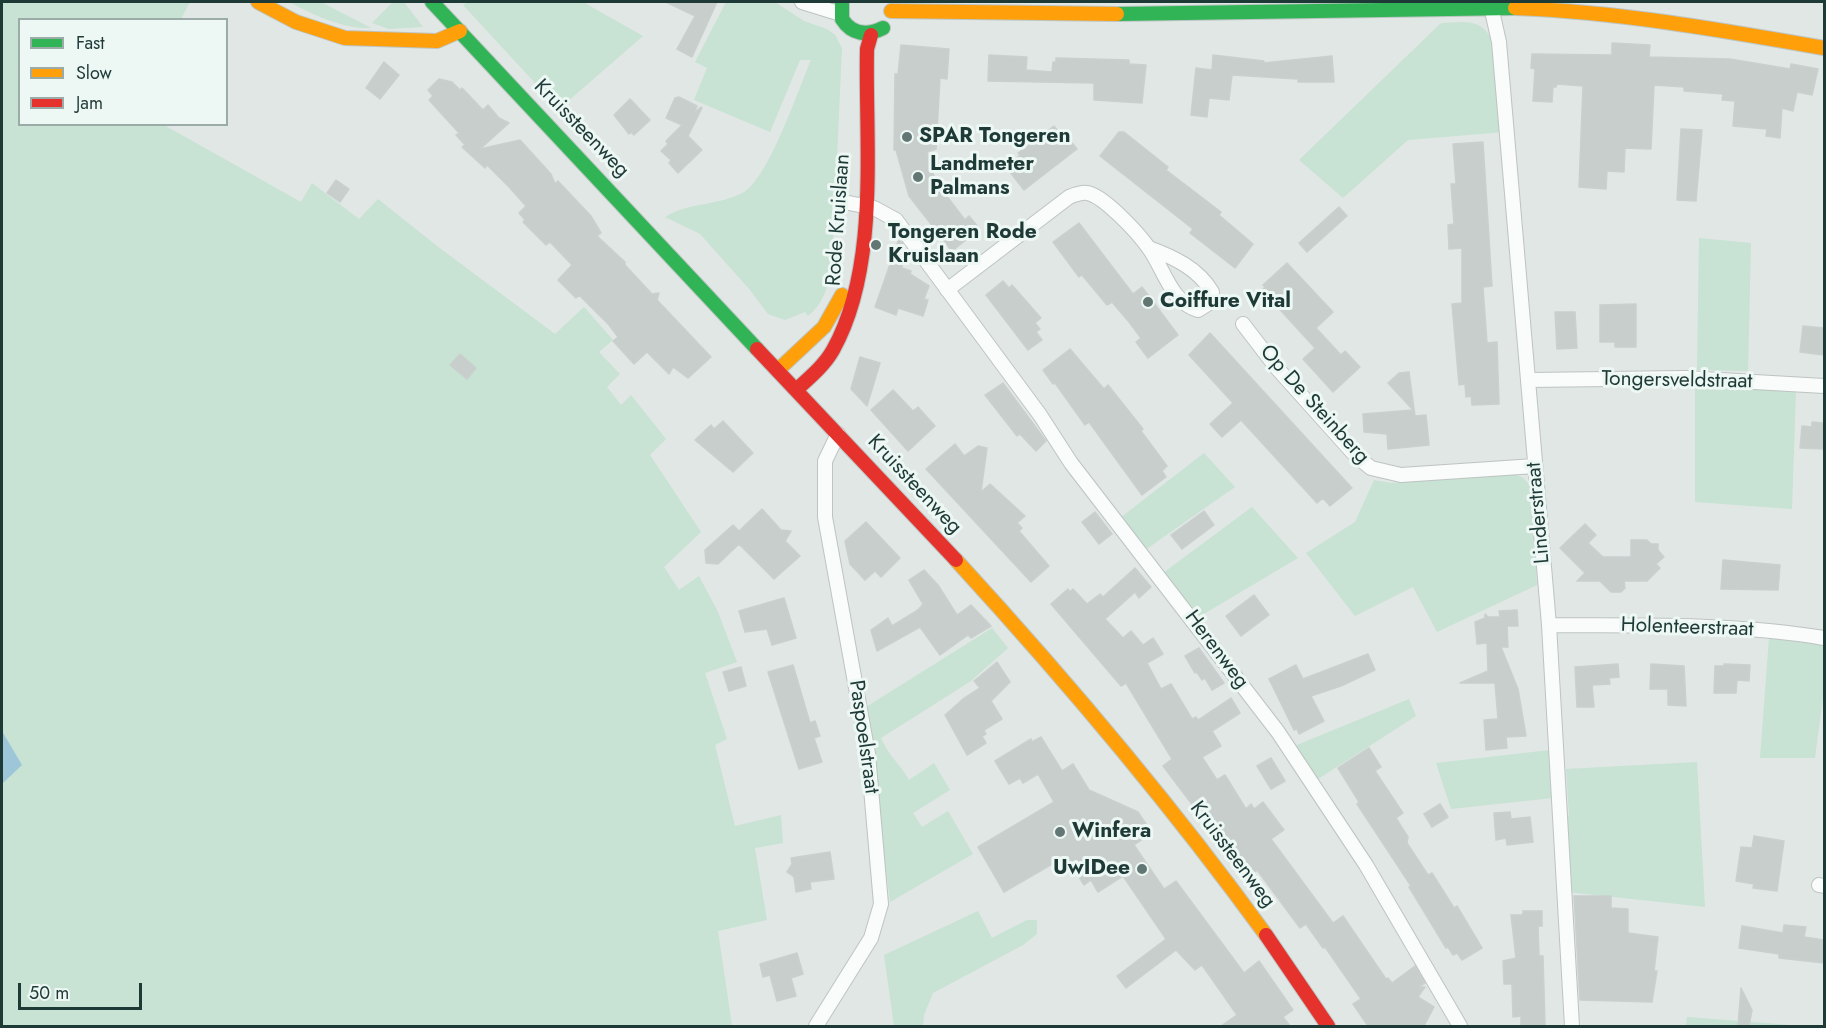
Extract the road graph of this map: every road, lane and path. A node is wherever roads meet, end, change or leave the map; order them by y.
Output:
1 (258, 2) edge
2 (432, 2) edge
3 (802, 2) edge
4 (1491, 4) edge
5 (890, 6) edge
6 (841, 8) edge
7 (460, 31) junction
8 (855, 33) junction
9 (871, 35) junction
10 (1824, 48) edge
11 (853, 117) dead end
12 (849, 203) dead end
13 (863, 204) junction
14 (1149, 248) junction
15 (846, 260) dead end
16 (947, 291) junction
17 (1243, 324) dead end
18 (778, 370) junction
19 (1530, 380) junction
20 (1824, 386) edge
21 (796, 390) junction
22 (838, 434) junction
23 (1535, 466) junction
24 (1549, 625) junction
25 (1824, 638) edge
26 (816, 1026) edge
27 (1328, 1026) edge
28 (1460, 1026) edge
29 (1572, 1026) edge

1 - 7 main road
2 - 7 main road, Kruissteenweg
3 - 6 street
4 - 5 main road
4 - 10 main road
4 - 19 street, Linderstraat
5 - 9 main road
6 - 8 main road
7 - 18 main road, Kruissteenweg
8 - 9 main road
8 - 11 main road
9 - 13 main road, Rode Kruislaan
12 - 13 street, Herenweg
13 - 16 street, Herenweg
13 - 21 main road, Rode Kruislaan
14 - 14 street
14 - 16 street
15 - 18 main road, Rode Kruislaan
16 - 28 street, Herenweg
17 - 23 street, Op De Steinberg
18 - 21 main road, Kruissteenweg
19 - 20 street, Tongersveldstraat
19 - 23 street, Linderstraat
21 - 22 main road, Kruissteenweg
22 - 26 street, Paspoelstraat
22 - 27 main road, Kruissteenweg
23 - 24 street, Linderstraat
24 - 25 street, Holenteerstraat
24 - 29 street, Linderstraat

